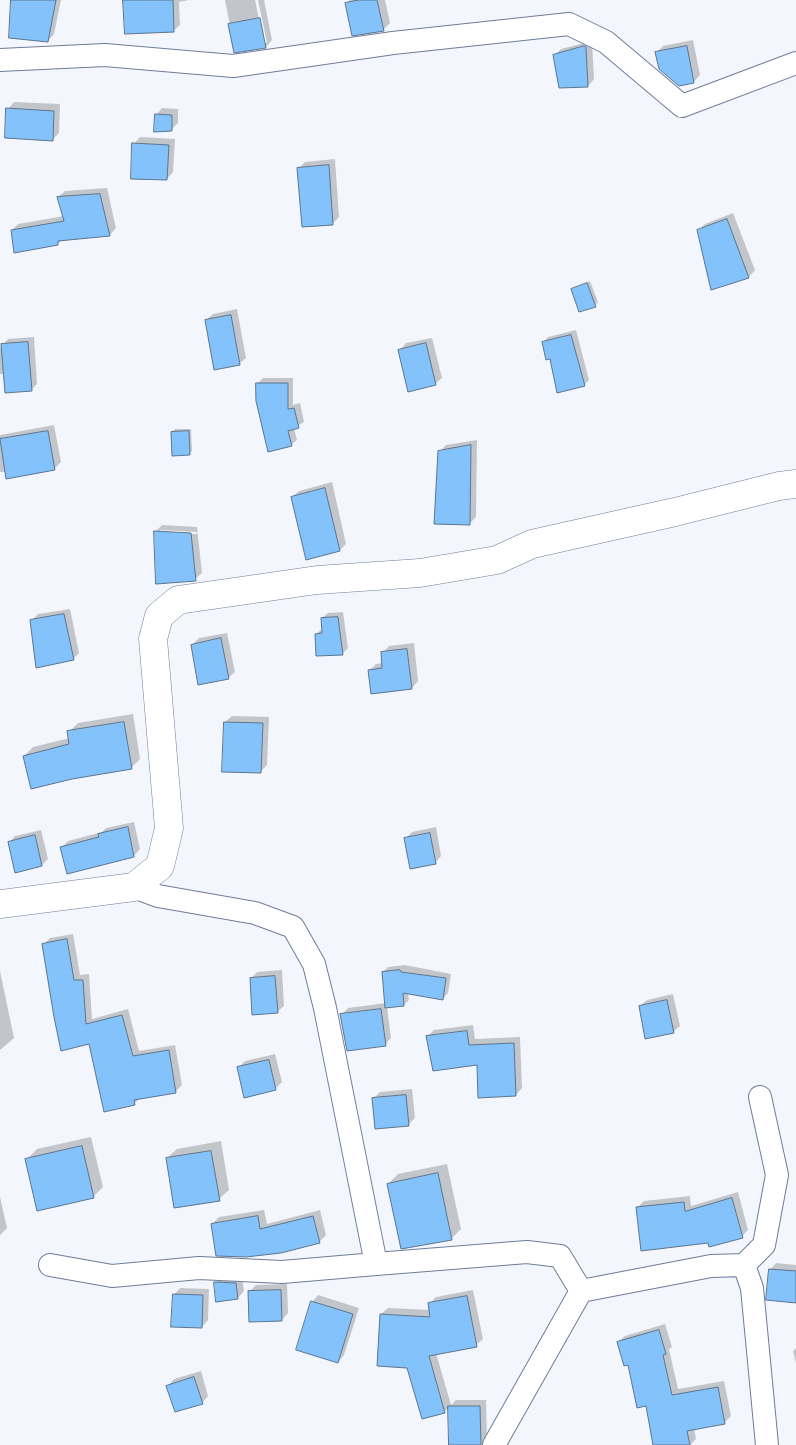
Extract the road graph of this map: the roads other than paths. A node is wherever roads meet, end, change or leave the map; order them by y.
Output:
1 (0, 60) edge
2 (796, 62) edge
3 (796, 484) edge
4 (146, 891) junction
5 (0, 904) edge
6 (760, 1096) dead end
7 (376, 1264) junction
8 (50, 1265) dead end
9 (744, 1265) junction
10 (581, 1291) junction
11 (494, 1445) edge
12 (767, 1445) edge

1 - 2 street
3 - 4 street
4 - 5 street
4 - 7 street
6 - 9 street
7 - 8 street
7 - 10 street
9 - 10 street
9 - 12 street
10 - 11 street

